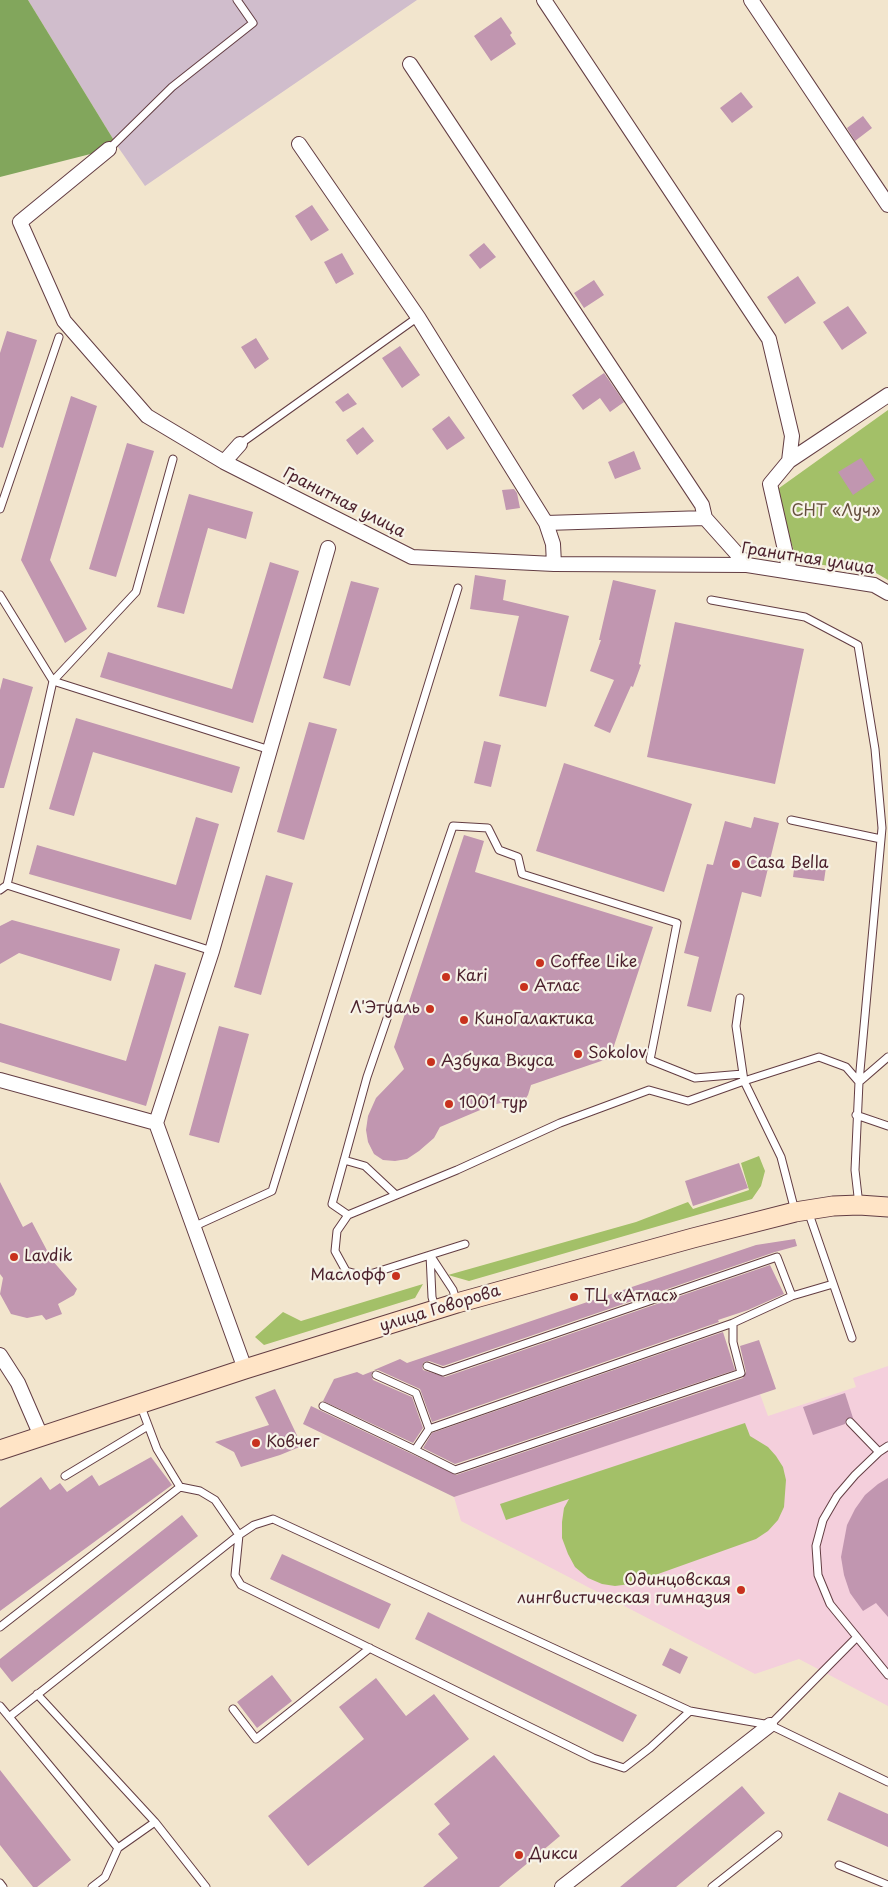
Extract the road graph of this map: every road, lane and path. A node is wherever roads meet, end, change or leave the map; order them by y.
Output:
1 (237, 0) edge
2 (544, 0) edge
3 (751, 0) edge
4 (410, 64) dead end
5 (299, 144) dead end
6 (109, 149) joint
7 (888, 205) edge
8 (418, 317) junction
9 (59, 337) dead end
10 (888, 395) edge
11 (240, 444) joint
12 (173, 459) dead end
13 (789, 461) junction
14 (224, 462) junction
15 (0, 509) edge
16 (705, 518) junction
17 (546, 523) junction
18 (328, 548) dead end
19 (554, 564) junction
20 (747, 565) junction
21 (790, 572) junction
22 (458, 588) dead end
23 (888, 593) edge
24 (0, 595) edge
25 (711, 600) dead end
26 (54, 681) junction
27 (270, 750) junction
28 (791, 820) dead end
29 (881, 839) junction
30 (7, 885) junction
31 (0, 890) edge
32 (212, 951) junction
33 (740, 998) dead end
34 (888, 1057) edge
35 (743, 1077) junction
36 (0, 1080) edge
37 (859, 1082) junction
38 (856, 1115) junction
39 (156, 1123) junction
40 (888, 1126) edge
41 (344, 1160) junction
42 (396, 1195) junction
43 (859, 1205) junction
44 (888, 1207) edge
45 (802, 1211) junction
46 (348, 1214) junction
47 (193, 1228) junction
48 (465, 1244) dead end
49 (430, 1255) junction
50 (833, 1284) junction
51 (792, 1296) junction
52 (457, 1303) junction
53 (436, 1310) junction
54 (733, 1322) junction
55 (852, 1338) dead end
56 (0, 1355) edge
57 (427, 1366) dead end
58 (245, 1369) junction
59 (376, 1376) dead end
60 (140, 1403) junction
61 (323, 1406) dead end
62 (850, 1422) dead end
63 (148, 1426) junction
64 (429, 1429) junction
65 (40, 1436) junction
66 (888, 1446) edge
67 (0, 1450) edge
68 (416, 1450) junction
69 (879, 1452) junction
70 (65, 1476) dead end
71 (180, 1487) junction
72 (239, 1535) junction
73 (0, 1628) edge
74 (857, 1637) junction
75 (370, 1648) junction
76 (888, 1675) edge
77 (37, 1694) junction
78 (0, 1706) edge
79 (233, 1709) dead end
80 (690, 1711) junction
81 (10, 1717) junction
82 (770, 1725) junction
83 (888, 1782) edge
84 (155, 1822) junction
85 (778, 1835) dead end
86 (118, 1848) junction
87 (839, 1865) dead end
88 (0, 1883) edge
89 (888, 1885) edge
90 (3, 1887) edge
91 (92, 1887) edge
92 (206, 1887) edge
93 (562, 1887) edge
94 (712, 1887) edge

1 - 6 lane
2 - 13 street
3 - 7 street
4 - 16 street
5 - 8 street
6 - 14 street, Гранитная улица
8 - 11 lane
8 - 17 street
9 - 15 lane
10 - 13 street
11 - 14 street
12 - 26 lane
13 - 21 street
14 - 19 street, Гранитная улица
16 - 17 street
16 - 20 street
17 - 19 street
18 - 27 street
19 - 20 street, Гранитная улица
20 - 21 street, Гранитная улица
21 - 23 street, Гранитная улица
22 - 47 lane
24 - 26 lane
25 - 29 lane
26 - 27 lane
26 - 30 lane
27 - 32 street
28 - 29 lane
29 - 37 lane
30 - 31 lane
30 - 32 lane
32 - 39 street
33 - 35 lane
34 - 37 lane
35 - 37 lane
35 - 41 lane
35 - 42 lane
35 - 45 lane
36 - 39 street
37 - 38 lane
38 - 40 lane
38 - 43 lane
39 - 47 street
41 - 42 lane
41 - 46 lane
42 - 46 lane
43 - 44 main road, улица Говорова
43 - 45 main road, улица Говорова
45 - 50 lane
45 - 52 main road, улица Говорова
46 - 49 lane
47 - 58 street
48 - 49 lane
49 - 52 lane
49 - 53 lane
50 - 51 lane
50 - 55 lane
51 - 54 lane
51 - 57 lane
52 - 53 main road, улица Говорова
53 - 58 main road, улица Говорова
54 - 64 lane
54 - 68 lane
56 - 65 street
58 - 60 main road, улица Говорова
59 - 64 lane
60 - 63 lane
60 - 65 main road, улица Говорова
61 - 68 lane
62 - 69 lane
63 - 70 lane
63 - 71 lane
64 - 68 lane
65 - 67 main road, улица Говорова
66 - 69 lane
69 - 74 lane
71 - 72 lane
71 - 73 lane
72 - 75 lane
72 - 77 lane
72 - 80 lane
74 - 76 lane
74 - 82 lane
75 - 79 lane
75 - 80 lane
77 - 81 lane
77 - 84 lane
78 - 81 lane
80 - 82 lane
81 - 86 lane
82 - 83 lane
82 - 93 street
84 - 86 lane
84 - 92 lane
85 - 94 lane
86 - 91 lane
87 - 89 lane
88 - 90 lane

